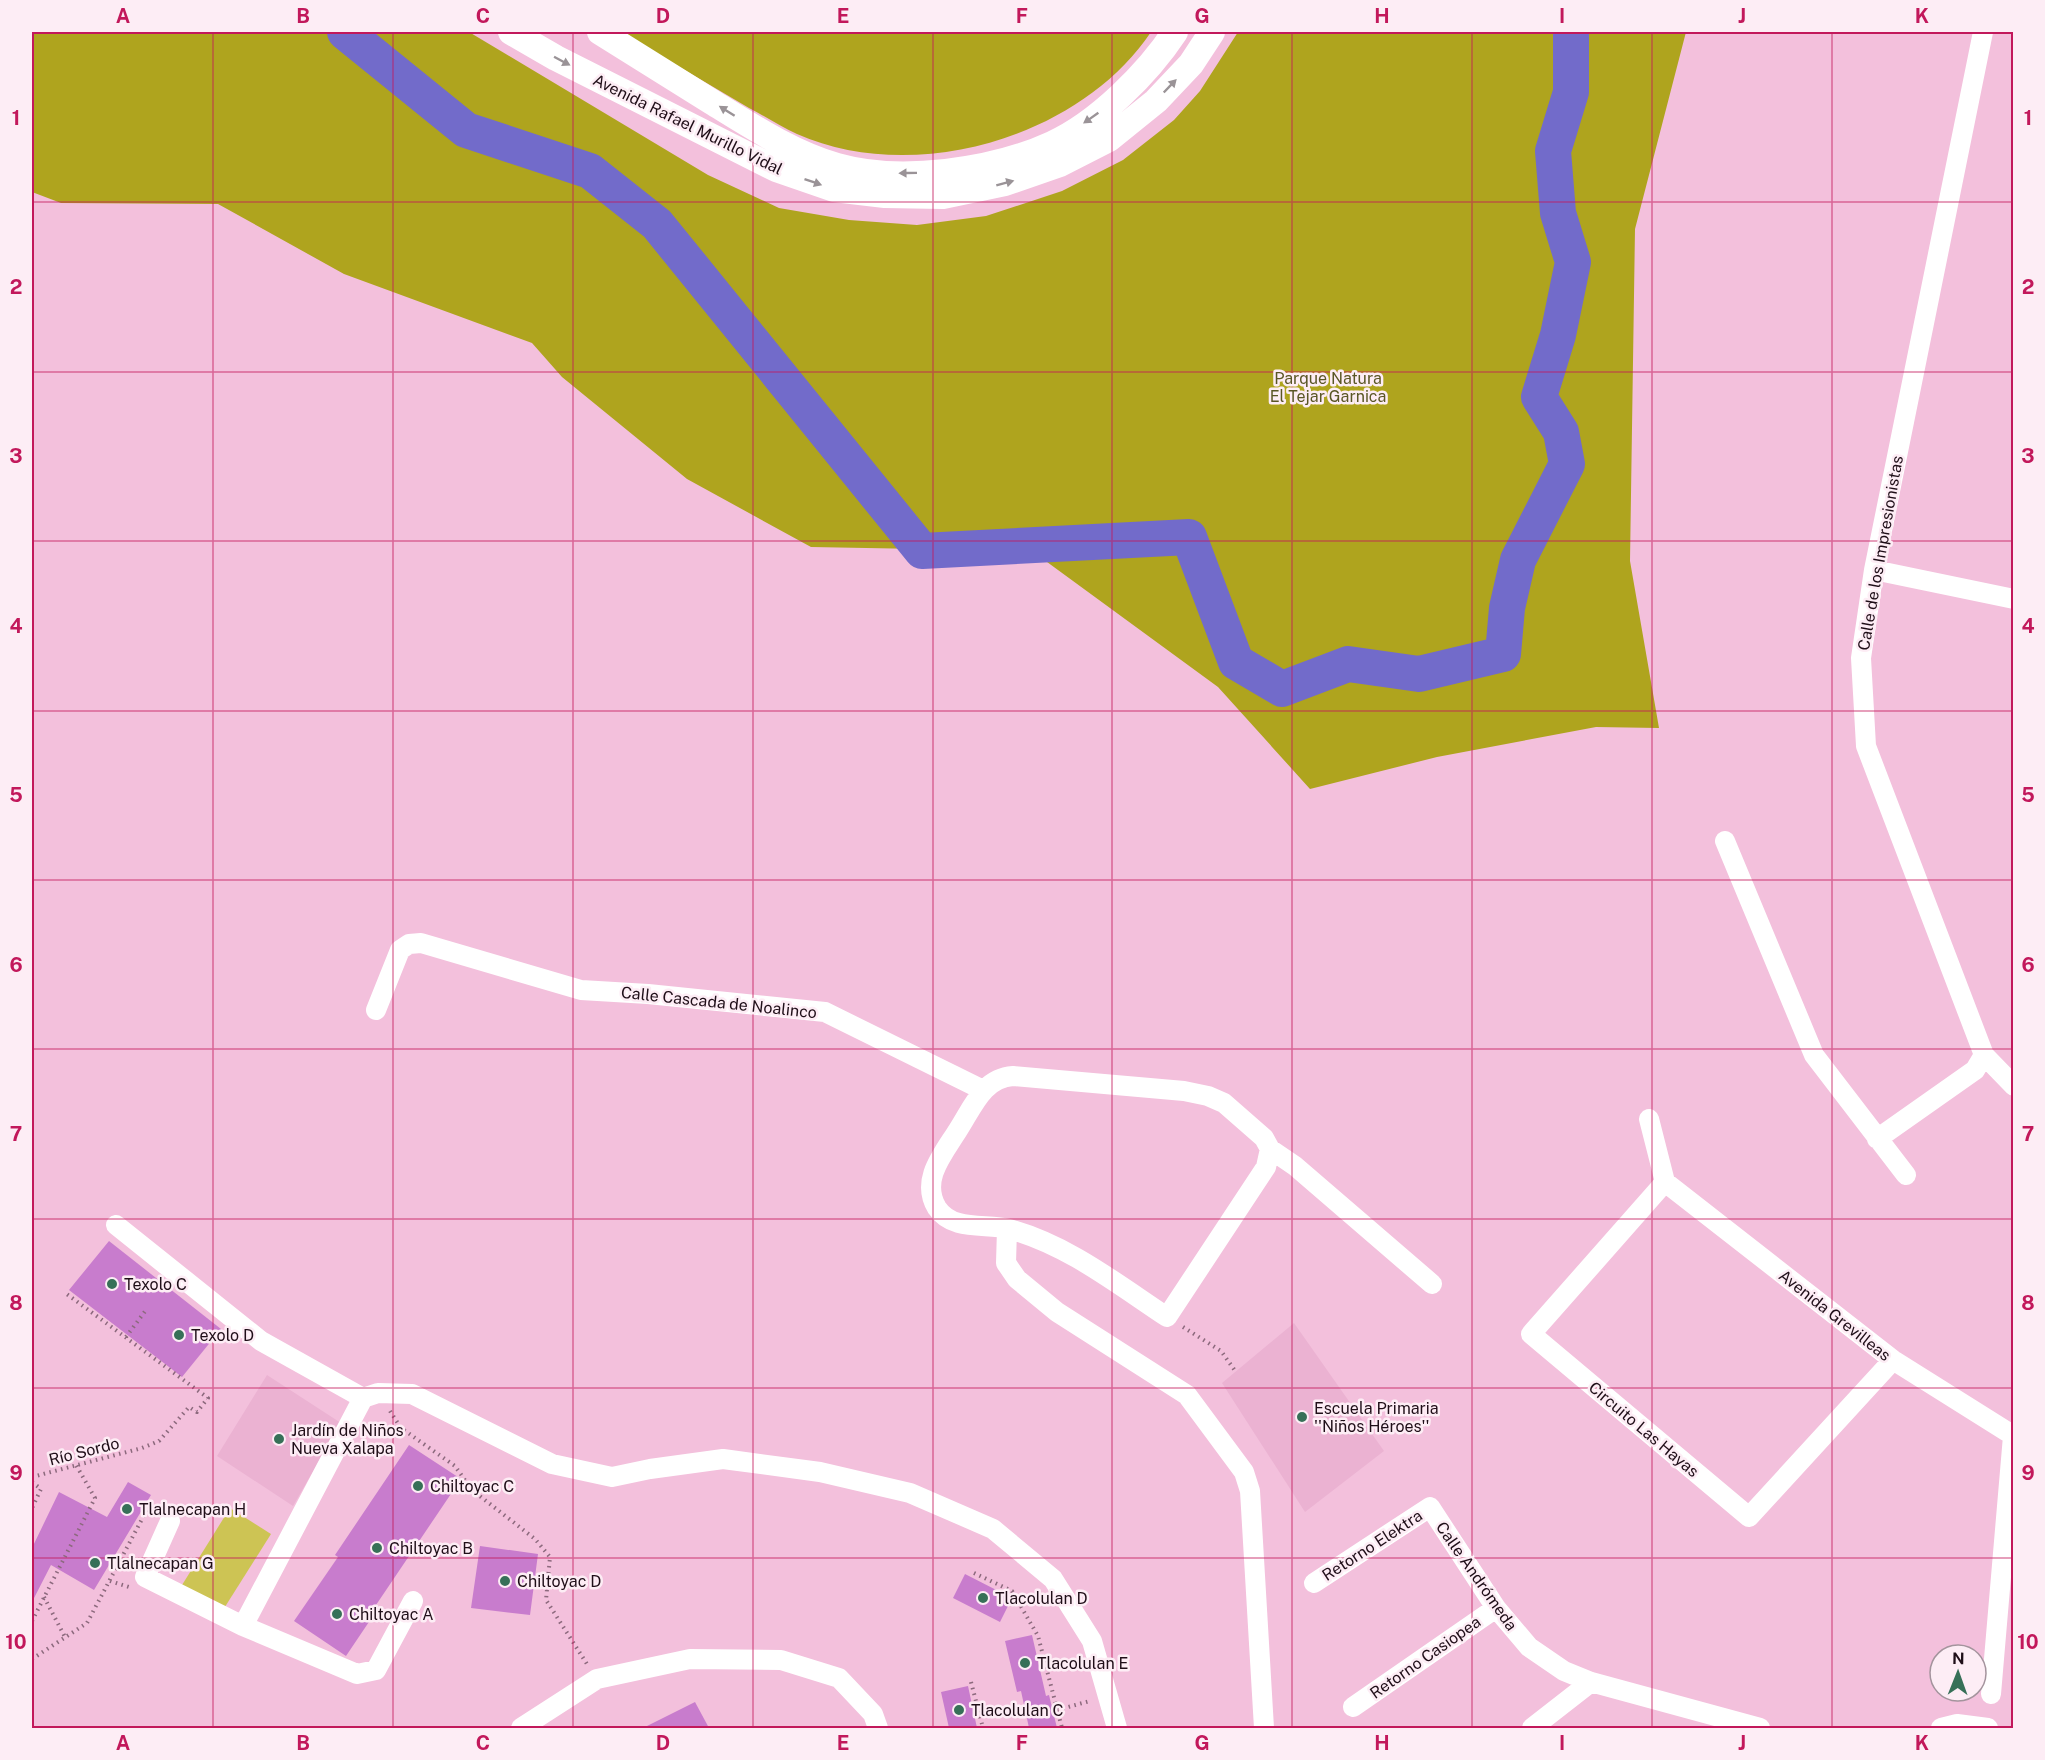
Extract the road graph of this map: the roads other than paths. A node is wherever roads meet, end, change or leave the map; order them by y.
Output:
1 (511, 32) edge
2 (600, 32) edge
3 (1175, 32) edge
4 (1212, 32) edge
5 (1983, 32) edge
6 (1874, 570) junction
7 (2013, 599) edge
8 (1725, 841) dead end
9 (376, 1010) dead end
10 (1984, 1055) junction
11 (2013, 1086) edge
12 (983, 1090) junction
13 (1649, 1119) dead end
14 (1877, 1139) junction
15 (1270, 1149) junction
16 (1906, 1174) dead end
17 (1665, 1182) junction
18 (116, 1225) dead end
19 (1007, 1229) junction
20 (1431, 1284) dead end
21 (1893, 1360) junction
22 (371, 1396) junction
23 (2013, 1436) edge
24 (1430, 1507) joint
25 (170, 1521) dead end
26 (1314, 1583) dead end
27 (413, 1601) dead end
28 (1496, 1608) junction
29 (243, 1626) junction
30 (1591, 1682) junction
31 (1991, 1694) dead end
32 (1353, 1707) dead end
33 (1745, 1727) edge
34 (521, 1728) edge
35 (878, 1728) edge
36 (1117, 1728) edge
37 (1264, 1728) edge
38 (1532, 1728) edge
39 (1941, 1728) edge
40 (1988, 1728) edge

1 -> 4 main road, Avenida Rafael Murillo Vidal
3 -> 2 main road, Avenida Rafael Murillo Vidal
5 - 6 street, Calle de los Impresionistas
6 - 7 street
6 - 10 street, Calle de los Impresionistas
8 - 14 street
9 - 12 street, Calle Cascada de Noalinco
10 - 11 street, Calle de los Impresionistas
10 - 14 street
12 - 15 street
12 - 19 street
13 - 17 street
14 - 16 street
15 - 19 street
15 - 20 street
17 - 21 street, Avenida Grevilleas
17 - 21 street, Circuito Las Hayas
18 - 22 street
19 - 37 street
21 - 23 street, Avenida Grevilleas
22 - 29 street
22 - 36 street
23 - 31 street
24 - 26 street, Retorno Elektra
24 - 28 street, Calle Andrómeda
25 - 29 street
27 - 29 street
28 - 30 street, Calle Andrómeda
28 - 32 street, Retorno Casiopea
30 - 33 street, Calle Andrómeda
30 - 38 street
34 - 35 street
39 - 40 street

